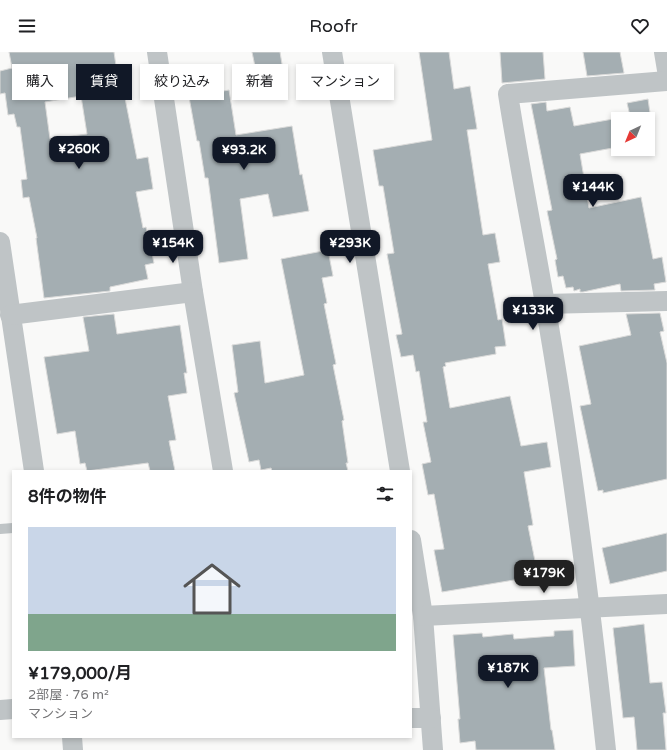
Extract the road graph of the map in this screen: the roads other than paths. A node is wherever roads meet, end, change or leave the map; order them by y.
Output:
1 (157, 52) edge
2 (332, 52) edge
3 (664, 52) edge
4 (667, 70) edge
5 (667, 81) edge
6 (0, 242) edge
7 (193, 292) junction
8 (667, 301) edge
9 (545, 304) junction
10 (10, 315) junction
11 (34, 470) edge
12 (223, 470) edge
13 (400, 470) edge
14 (12, 528) edge
15 (0, 529) edge
16 (412, 546) edge
17 (667, 604) edge
18 (590, 608) junction
19 (423, 616) junction
20 (0, 710) edge
21 (12, 710) edge
22 (412, 718) edge
23 (431, 718) junction
24 (72, 738) edge
25 (73, 750) edge
26 (433, 750) edge
27 (606, 750) edge

1 - 7 street
2 - 13 street
3 - 4 street
5 - 9 street
6 - 10 street
7 - 10 street
7 - 12 street
8 - 9 street
9 - 18 street
10 - 11 street
14 - 15 lane
16 - 19 street
17 - 18 street
18 - 19 street
18 - 27 street
19 - 23 street
20 - 21 street
22 - 23 street
23 - 26 street
24 - 25 street

